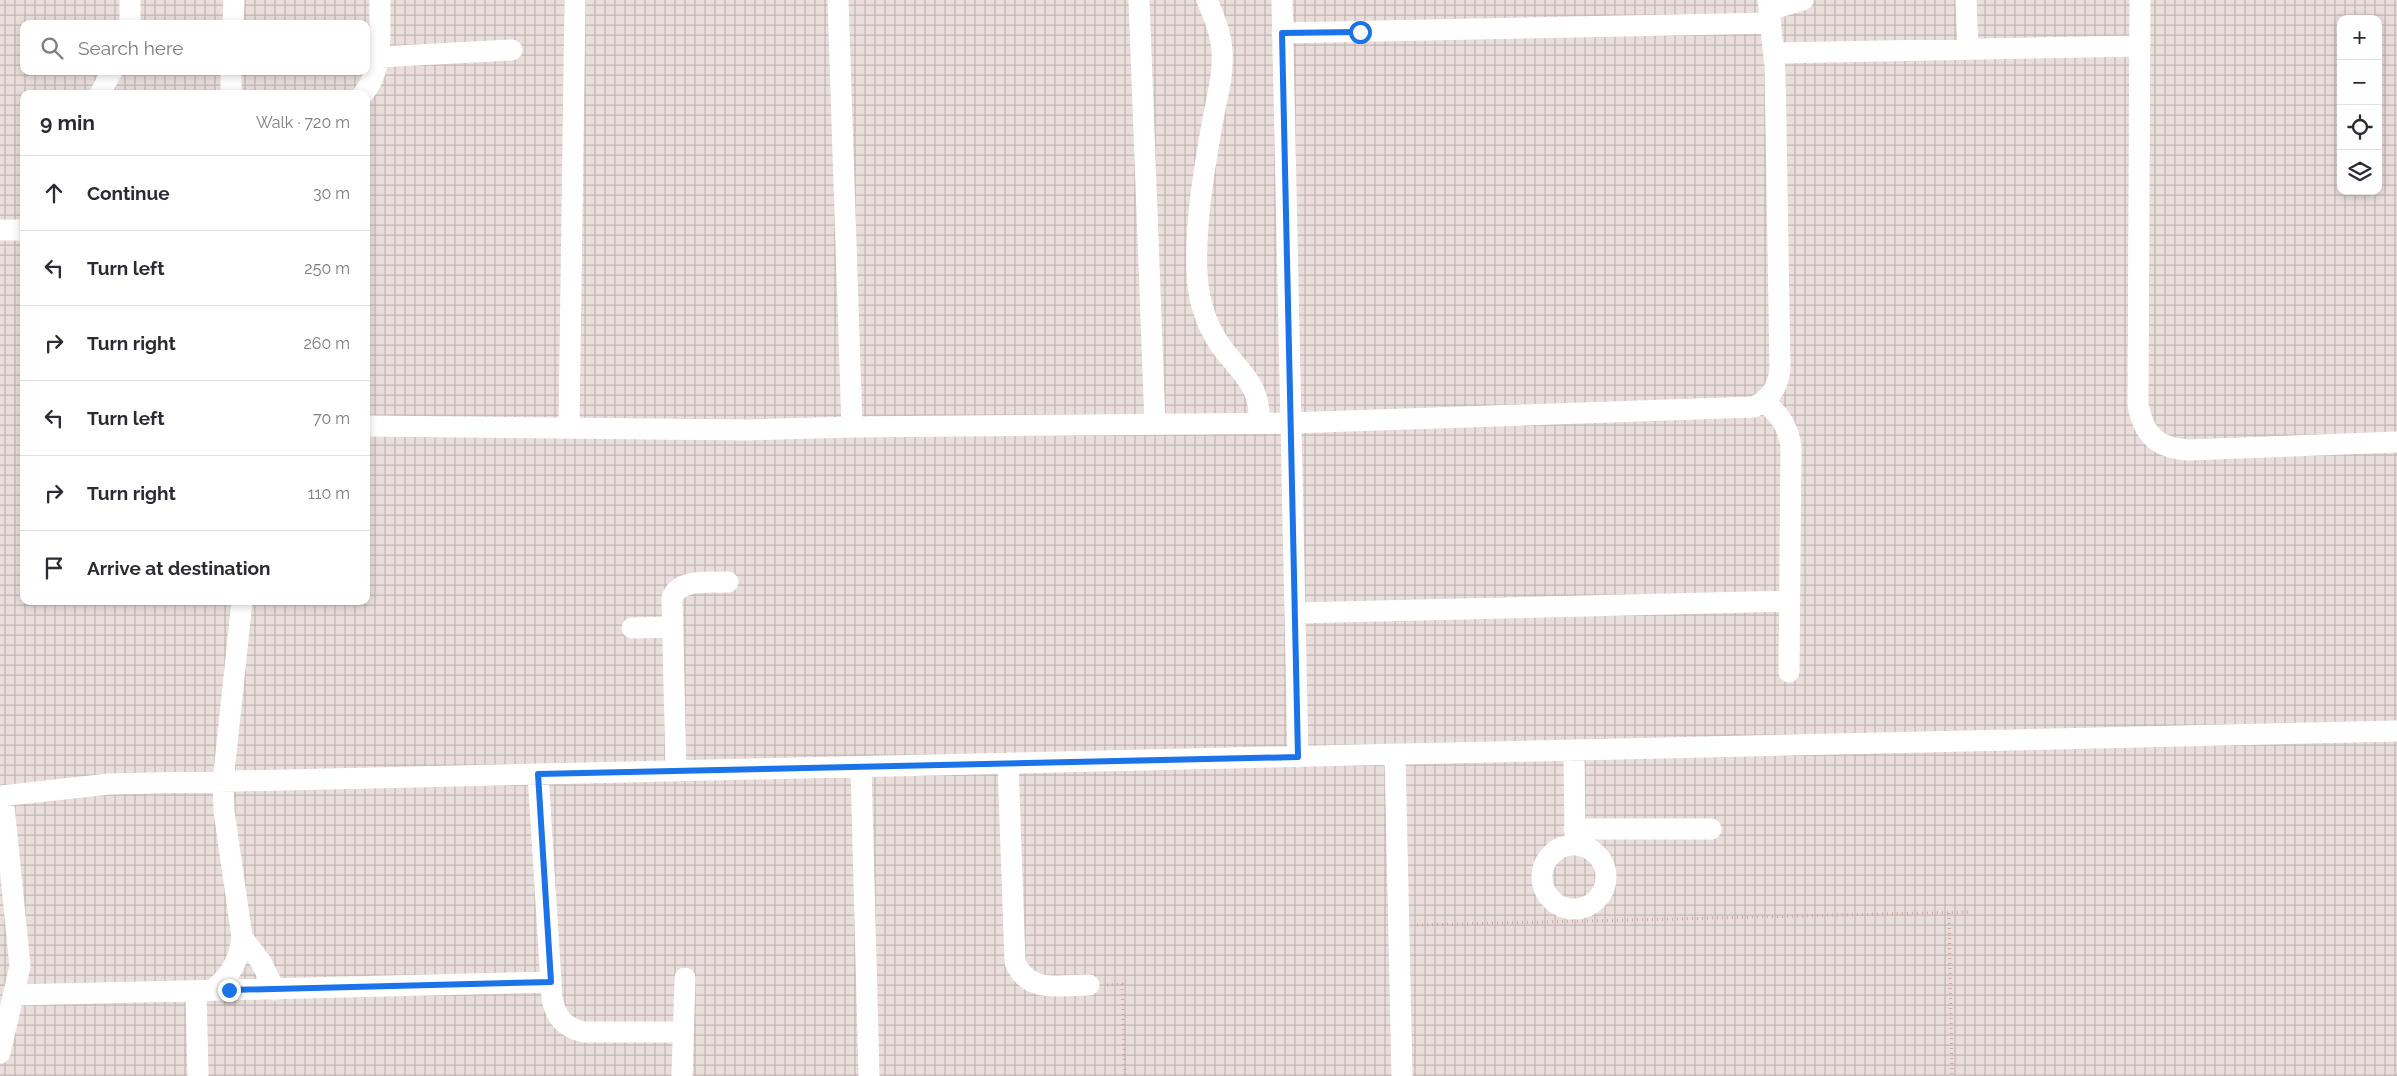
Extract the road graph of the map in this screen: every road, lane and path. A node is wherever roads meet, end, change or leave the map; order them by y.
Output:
1 (130, 0) edge
2 (234, 0) edge
3 (380, 0) edge
4 (576, 0) edge
5 (838, 0) edge
6 (1139, 0) edge
7 (1207, 0) edge
8 (1282, 0) edge
9 (1802, 0) edge
10 (1966, 0) edge
11 (2140, 0) edge
12 (1769, 11) edge
13 (130, 20) edge
14 (233, 20) edge
15 (1282, 33) junction
16 (2140, 46) junction
17 (1968, 49) junction
18 (512, 50) dead end
19 (1774, 52) junction
20 (379, 57) junction
21 (110, 75) edge
22 (232, 75) edge
23 (102, 90) edge
24 (231, 90) edge
25 (366, 90) edge
26 (0, 230) edge
27 (20, 230) edge
28 (1764, 402) junction
29 (1291, 423) junction
30 (1155, 424) junction
31 (1258, 424) junction
32 (370, 426) edge
33 (852, 427) junction
34 (569, 428) junction
35 (2397, 442) edge
36 (728, 582) dead end
37 (1790, 601) junction
38 (242, 605) edge
39 (1295, 613) junction
40 (672, 627) junction
41 (632, 628) dead end
42 (1789, 672) dead end
43 (2397, 731) edge
44 (1574, 750) junction
45 (1395, 754) junction
46 (1298, 757) junction
47 (1008, 763) junction
48 (861, 767) junction
49 (676, 771) junction
50 (538, 774) junction
51 (222, 782) junction
52 (1, 796) edge
53 (1711, 829) dead end
54 (1574, 836) junction
55 (1968, 912) dead end
56 (1949, 913) junction
57 (1574, 916) junction
58 (1399, 925) junction
59 (242, 937) junction
60 (684, 978) dead end
61 (551, 982) junction
62 (1089, 985) joint
63 (275, 990) junction
64 (205, 991) junction
65 (14, 994) junction
66 (683, 1032) junction
67 (0, 1053) edge
68 (198, 1076) edge
69 (682, 1076) edge
70 (869, 1076) edge
71 (1125, 1076) edge
72 (1402, 1076) edge
73 (1952, 1076) edge

1 - 13 lane
2 - 14 lane
3 - 20 lane
4 - 34 lane
5 - 33 lane
6 - 30 lane
7 - 31 lane
8 - 15 lane
9 - 12 lane
10 - 17 lane
11 - 16 lane
12 - 15 lane
12 - 19 lane
15 - 29 lane
16 - 17 lane
16 - 35 lane
17 - 19 lane
18 - 20 lane
19 - 28 lane
20 - 25 lane
21 - 23 lane
22 - 24 lane
26 - 27 lane
28 - 29 lane
28 - 37 lane
29 - 31 lane
29 - 39 lane
30 - 31 lane
30 - 33 lane
32 - 34 lane
33 - 34 lane
36 - 40 lane
37 - 39 lane
37 - 42 lane
38 - 51 lane
39 - 46 lane
40 - 41 lane
40 - 49 lane
43 - 44 lane
44 - 45 lane
44 - 54 lane
45 - 46 lane
45 - 58 lane
46 - 47 lane
47 - 48 lane
47 - 62 lane
48 - 49 lane
48 - 70 lane
49 - 50 lane
50 - 51 lane
50 - 61 lane
51 - 52 lane
51 - 59 lane
52 - 65 lane
53 - 54 lane
54 - 57 lane
54 - 57 lane
55 - 56 path
56 - 57 path
56 - 73 path
57 - 58 path
58 - 72 lane
59 - 63 lane
59 - 64 lane
60 - 66 lane
61 - 63 lane
61 - 66 lane
62 - 71 path
63 - 64 lane
64 - 65 lane
64 - 68 lane
65 - 67 lane
66 - 69 lane

